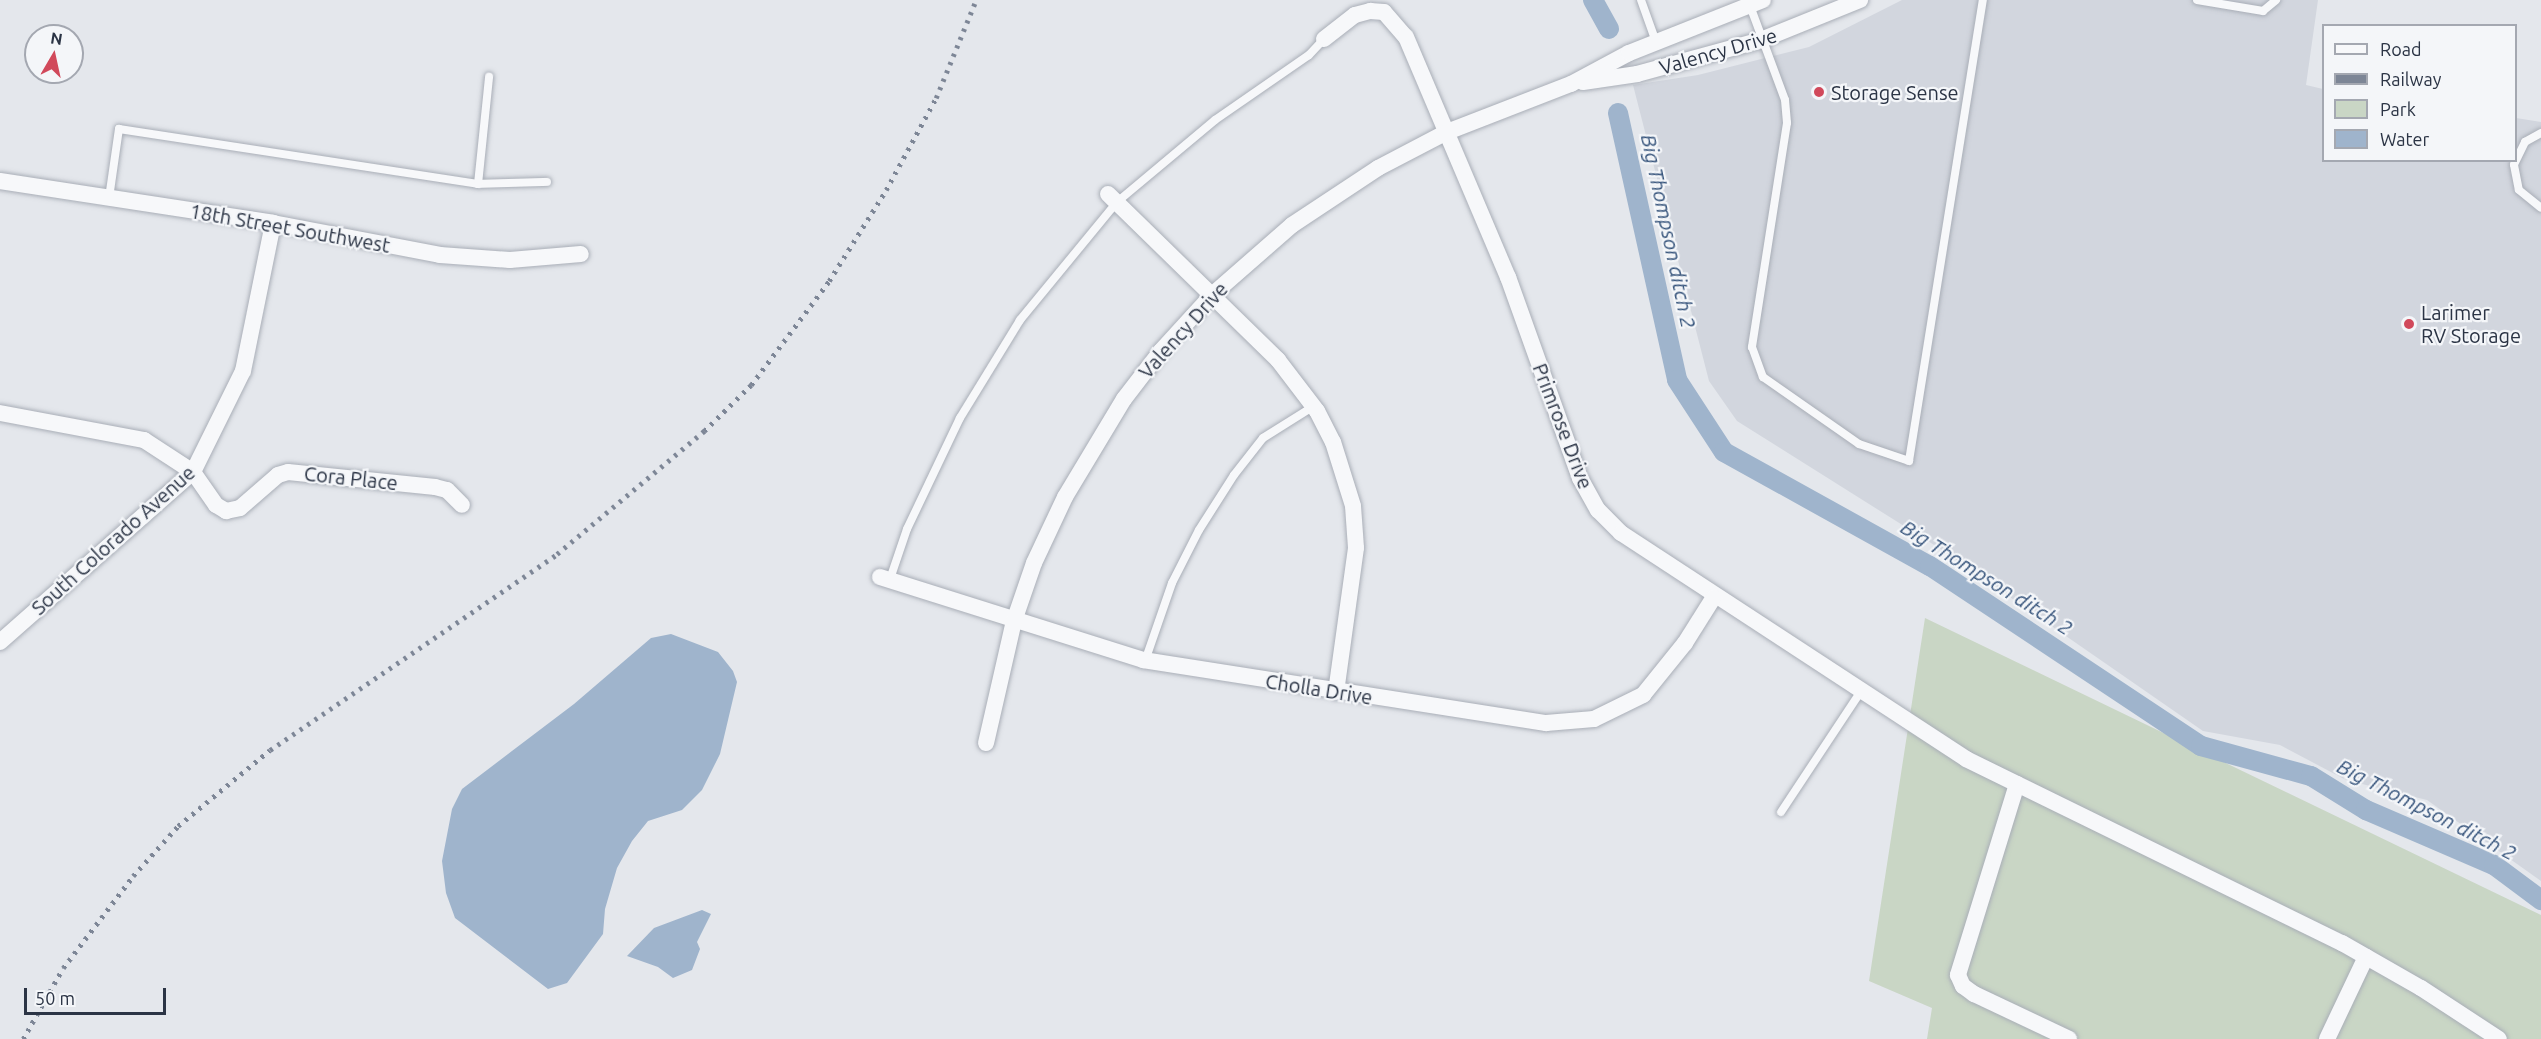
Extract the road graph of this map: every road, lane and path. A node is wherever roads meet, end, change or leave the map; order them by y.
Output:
1 (1641, 0) edge
2 (1860, 0) edge
3 (1983, 0) edge
4 (2197, 0) edge
5 (2276, 0) edge
6 (1753, 2) edge
7 (1324, 39) joint
8 (1761, 40) junction
9 (1656, 42) junction
10 (489, 77) dead end
11 (1571, 84) junction
12 (1447, 132) junction
13 (2541, 133) edge
14 (2517, 159) edge
15 (2515, 162) edge
16 (0, 181) edge
17 (547, 182) dead end
18 (478, 184) junction
19 (109, 198) junction
20 (1113, 198) junction
21 (2541, 208) edge
22 (273, 223) junction
23 (580, 254) dead end
24 (1211, 297) junction
25 (1314, 406) junction
26 (0, 413) edge
27 (194, 472) junction
28 (462, 505) dead end
29 (885, 578) joint
30 (1714, 597) junction
31 (1014, 621) junction
32 (0, 642) edge
33 (1144, 661) junction
34 (1861, 691) junction
35 (1336, 692) junction
36 (986, 743) dead end
37 (2017, 784) junction
38 (1780, 812) dead end
39 (2366, 957) junction
40 (2069, 1039) edge
41 (2327, 1039) edge
42 (2499, 1039) edge

1 - 9 lane
2 - 8 street, Valency Drive
3 - 8 lane
4 - 5 lane
6 - 8 lane
6 - 9 street, Valency Drive
7 - 12 street, Primrose Drive
7 - 20 lane
8 - 11 street, Valency Drive
9 - 11 street, Valency Drive
10 - 18 lane
11 - 12 street, Valency Drive
12 - 24 street, Valency Drive
12 - 30 street, Primrose Drive
13 - 14 lane
15 - 21 lane
16 - 19 street, 18th Street Southwest
17 - 18 lane
18 - 19 lane
19 - 22 street, 18th Street Southwest
20 - 24 street
20 - 29 lane
22 - 23 street, 18th Street Southwest
22 - 27 street, South Colorado Avenue
24 - 25 street
24 - 31 street, Valency Drive
25 - 33 lane
25 - 35 street
26 - 27 street
27 - 28 street, Cora Place
27 - 32 street, South Colorado Avenue
29 - 31 street, Cholla Drive
30 - 34 street, Primrose Drive
30 - 35 street, Cholla Drive
31 - 33 street, Cholla Drive
31 - 36 street, Valency Drive
33 - 35 street, Cholla Drive
34 - 37 street, Primrose Drive
34 - 38 lane
37 - 39 street, Primrose Drive
37 - 40 street
39 - 41 street
39 - 42 street, Primrose Drive

